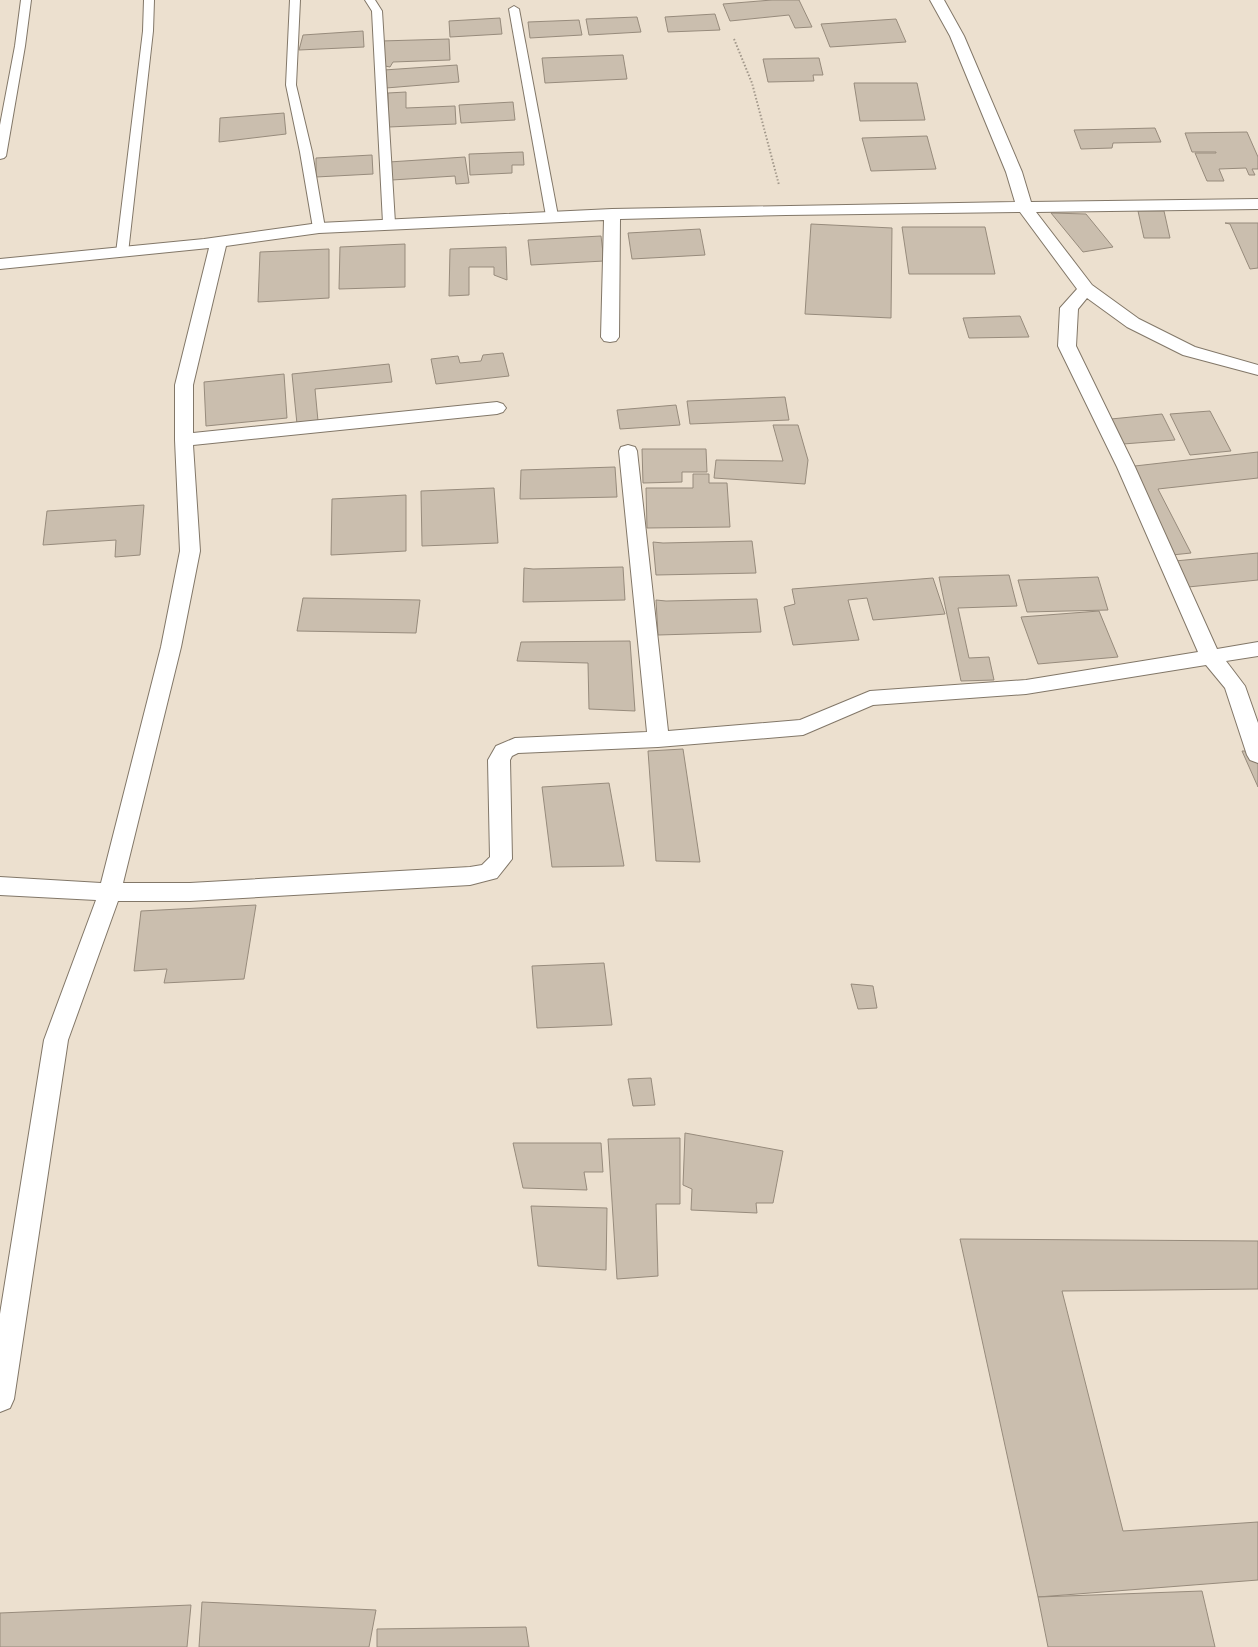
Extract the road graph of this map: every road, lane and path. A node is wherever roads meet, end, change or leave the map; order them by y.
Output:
1 (26, 0) edge
2 (149, 0) edge
3 (295, 0) edge
4 (370, 0) edge
5 (937, 0) edge
6 (514, 9) dead end
7 (734, 39) dead end
8 (0, 156) edge
9 (1258, 204) edge
10 (1025, 208) junction
11 (786, 210) junction
12 (612, 214) junction
13 (552, 216) junction
14 (389, 223) junction
15 (319, 228) junction
16 (219, 242) junction
17 (122, 252) junction
18 (0, 264) edge
19 (1086, 289) junction
20 (610, 337) dead end
21 (1258, 370) edge
22 (497, 408) dead end
23 (184, 440) junction
24 (628, 451) dead end
25 (1258, 649) edge
26 (1211, 657) junction
27 (658, 739) junction
28 (1258, 754) edge
29 (0, 886) edge
30 (110, 892) junction
31 (0, 1399) edge

1 - 8 lane
2 - 17 lane
3 - 15 lane
4 - 14 lane
5 - 10 street
6 - 13 lane
7 - 11 path
9 - 10 street
10 - 11 street
10 - 19 street
11 - 12 street
12 - 13 street
12 - 20 street
13 - 14 street
14 - 15 street
15 - 16 street
16 - 17 street
16 - 23 street
17 - 18 street
19 - 21 street
19 - 26 street
22 - 23 street
23 - 30 street
24 - 27 street
25 - 26 street
26 - 27 street
26 - 28 street
27 - 30 street
29 - 30 street
30 - 31 street

